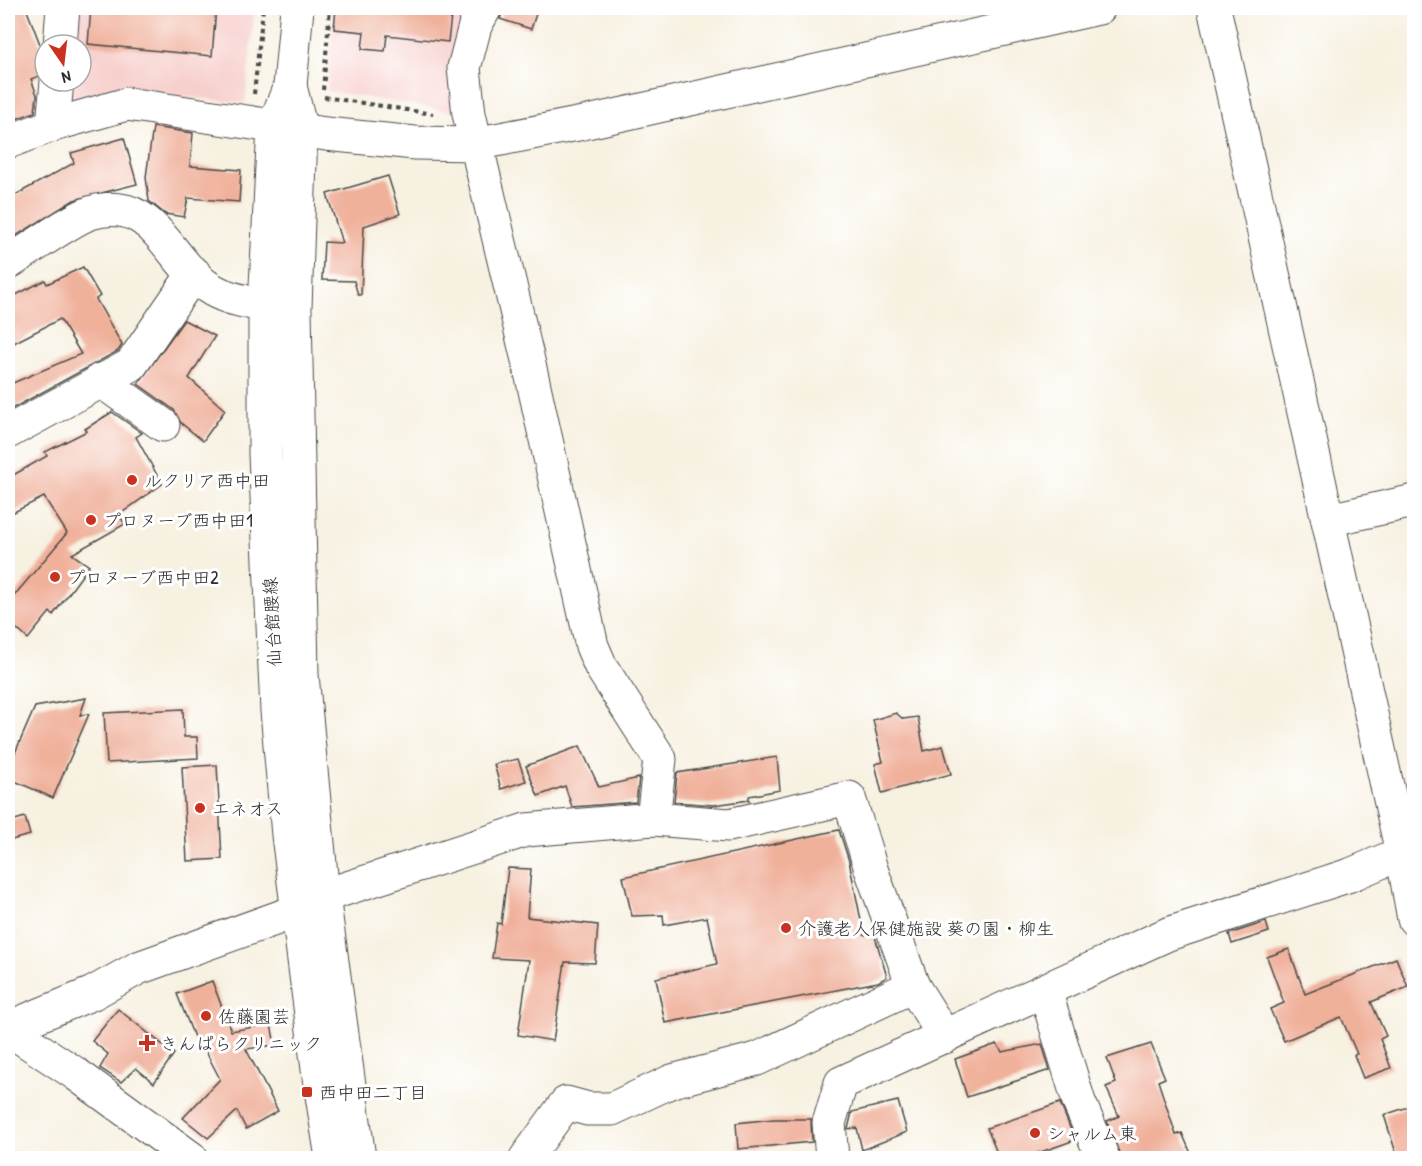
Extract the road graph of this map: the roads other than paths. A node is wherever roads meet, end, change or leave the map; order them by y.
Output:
1 (63, 8) edge
2 (297, 8) edge
3 (484, 8) edge
4 (1099, 8) edge
5 (1214, 8) edge
6 (61, 33) edge
7 (56, 93) edge
8 (53, 124) junction
9 (287, 128) junction
10 (8, 142) edge
11 (475, 144) junction
12 (8, 264) edge
13 (194, 273) junction
14 (265, 306) junction
15 (100, 380) junction
16 (163, 425) dead end
17 (8, 432) edge
18 (1414, 501) edge
19 (1328, 520) junction
20 (653, 819) junction
21 (1402, 853) junction
22 (310, 904) junction
23 (1414, 919) edge
24 (913, 986) junction
25 (1045, 990) junction
26 (8, 1028) edge
27 (945, 1037) junction
28 (191, 1158) edge
29 (332, 1158) edge
30 (359, 1158) edge
31 (526, 1158) edge
32 (832, 1158) edge
33 (1103, 1158) edge

1 - 6 street
2 - 9 street, 仙台館腰線
3 - 11 street
4 - 11 street
5 - 19 street
7 - 8 street
8 - 9 street
8 - 10 street
9 - 11 street
9 - 14 street, 仙台館腰線
9 - 22 street, 仙台館腰線
11 - 20 street
12 - 13 street
13 - 14 street
13 - 15 street
14 - 22 street, 仙台館腰線
15 - 16 street
15 - 17 street
18 - 19 street
19 - 21 street
20 - 22 street
20 - 24 street
21 - 23 street
21 - 25 street
22 - 26 street
22 - 29 street, 仙台館腰線
22 - 30 street, 仙台館腰線
24 - 27 street
24 - 31 street
25 - 27 street
25 - 33 street
26 - 28 street
27 - 32 street

